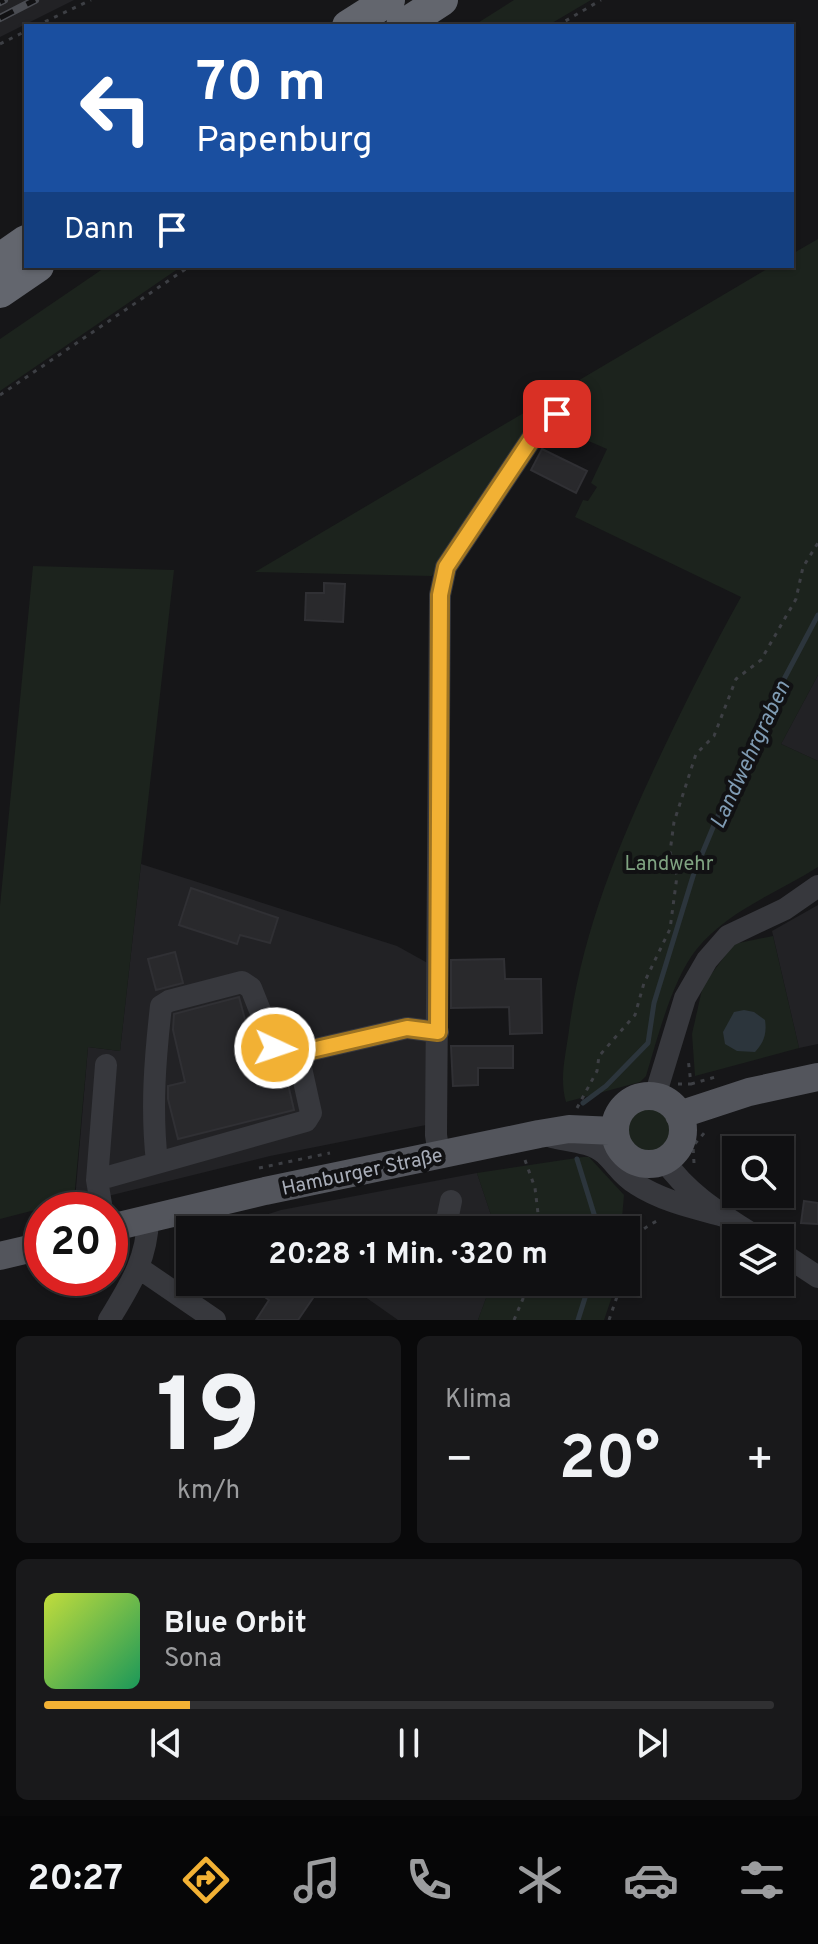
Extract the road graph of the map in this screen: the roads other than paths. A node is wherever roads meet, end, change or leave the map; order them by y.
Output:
1 (389, 0) edge
2 (442, 0) edge
3 (351, 24) edge
4 (405, 24) edge
5 (24, 242) edge
6 (0, 259) edge
7 (35, 268) edge
8 (0, 292) edge
9 (557, 414) dead end
10 (818, 886) edge
11 (438, 1032) junction
12 (298, 1054) junction
13 (106, 1065) dead end
14 (818, 1077) edge
15 (657, 1092) junction
16 (679, 1115) junction
17 (612, 1120) junction
18 (539, 1134) junction
19 (439, 1155) junction
20 (664, 1160) junction
21 (157, 1162) junction
22 (97, 1180) junction
23 (99, 1192) edge
24 (451, 1201) dead end
25 (448, 1216) edge
26 (724, 1216) junction
27 (148, 1219) junction
28 (128, 1224) edge
29 (736, 1224) edge
30 (24, 1250) edge
31 (0, 1256) edge
32 (794, 1261) edge
33 (139, 1268) junction
34 (818, 1277) edge
35 (109, 1320) edge
36 (215, 1320) edge

1 - 3 highway
2 - 4 highway
5 - 6 highway
7 - 8 highway
9 - 11 street
10 - 15 street
11 - 12 street
11 - 19 street
12 - 21 street
12 - 21 street
13 - 22 street
14 - 16 main road
15 - 16 main road
15 - 17 main road
16 - 20 main road
17 - 18 main road, Hamburger Straße
17 - 20 main road
18 - 19 main road, Hamburger Straße
18 - 26 street
19 - 27 main road, Hamburger Straße
20 - 26 street
21 - 22 street
22 - 23 street
24 - 25 street
26 - 29 street
27 - 28 main road, Hamburger Straße
27 - 33 street
30 - 31 main road
32 - 34 street
33 - 35 street
33 - 36 street

